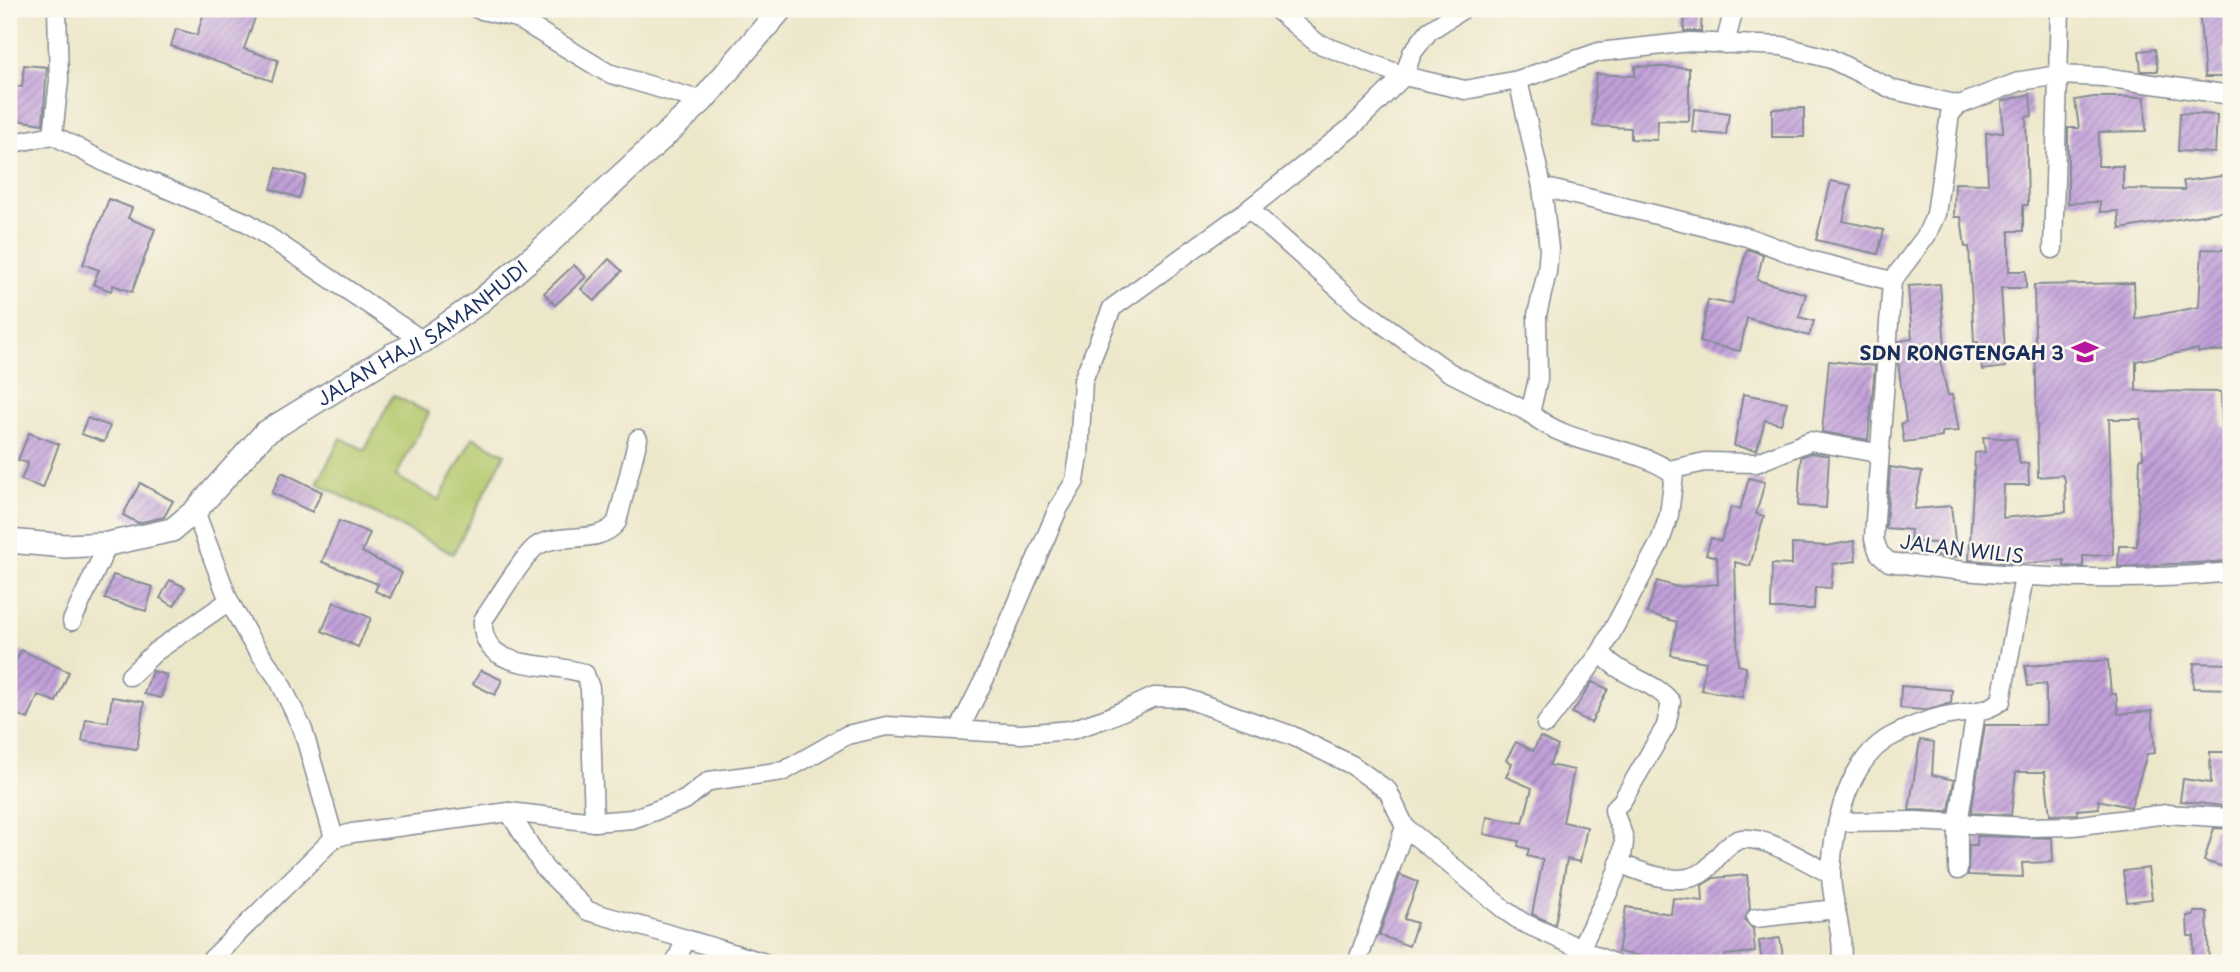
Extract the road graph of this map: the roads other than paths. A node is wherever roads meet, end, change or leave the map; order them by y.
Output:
1 (57, 9) edge
2 (477, 9) edge
3 (780, 9) edge
4 (1276, 9) edge
5 (1464, 9) edge
6 (1734, 9) edge
7 (2060, 9) edge
8 (1725, 44) junction
9 (2058, 75) junction
10 (1404, 76) junction
11 (1518, 80) junction
12 (2231, 95) edge
13 (702, 100) junction
14 (1959, 105) junction
15 (53, 135) junction
16 (9, 144) edge
17 (1542, 187) junction
18 (1250, 209) junction
19 (2053, 249) dead end
20 (1892, 281) junction
21 (424, 341) junction
22 (1530, 413) junction
23 (638, 439) dead end
24 (1877, 453) junction
25 (1669, 470) junction
26 (195, 511) junction
27 (9, 541) edge
28 (108, 544) junction
29 (2231, 572) edge
30 (2024, 577) junction
31 (229, 601) junction
32 (72, 621) dead end
33 (1601, 652) junction
34 (130, 676) dead end
35 (1976, 712) junction
36 (1546, 724) dead end
37 (960, 729) junction
38 (509, 812) junction
39 (2231, 818) edge
40 (594, 822) junction
41 (1838, 822) junction
42 (1958, 824) junction
43 (1405, 827) junction
44 (334, 838) junction
45 (1619, 863) junction
46 (1958, 870) dead end
47 (1831, 874) junction
48 (1836, 909) junction
49 (1756, 918) dead end
50 (686, 939) junction
51 (1581, 947) junction
52 (208, 963) edge
53 (675, 963) edge
54 (765, 963) edge
55 (1357, 963) edge
56 (1612, 963) edge
57 (1841, 963) edge

1 - 15 street
2 - 13 street
3 - 13 street, JALAN HAJI SAMANHUDI
4 - 10 street
5 - 10 street
6 - 8 street
7 - 9 street
8 - 11 street
8 - 14 street
9 - 12 street
9 - 14 street
9 - 19 street
10 - 11 street
10 - 18 street
11 - 17 street
13 - 21 street, JALAN HAJI SAMANHUDI
14 - 20 street
15 - 16 street
15 - 21 street
17 - 20 street
17 - 22 street
18 - 22 street
18 - 37 street
20 - 24 street, JALAN WILIS
21 - 26 street, JALAN HAJI SAMANHUDI
22 - 25 street
23 - 40 street
24 - 25 street
24 - 30 street, JALAN WILIS
25 - 33 street
26 - 28 street, JALAN HAJI SAMANHUDI
26 - 31 street
27 - 28 street, JALAN HAJI SAMANHUDI
28 - 32 street
29 - 30 street, JALAN WILIS
30 - 35 street
31 - 34 street
31 - 44 street
33 - 36 street
33 - 45 street
35 - 41 street
35 - 42 street
37 - 40 street
37 - 43 street
38 - 40 street
38 - 44 street
38 - 50 street
39 - 42 street
41 - 42 street
41 - 47 street
42 - 46 street
43 - 51 street
43 - 55 street
44 - 52 street
45 - 47 street
45 - 51 street
47 - 48 street
48 - 49 street
48 - 57 street
50 - 53 street
50 - 54 street
51 - 56 street

